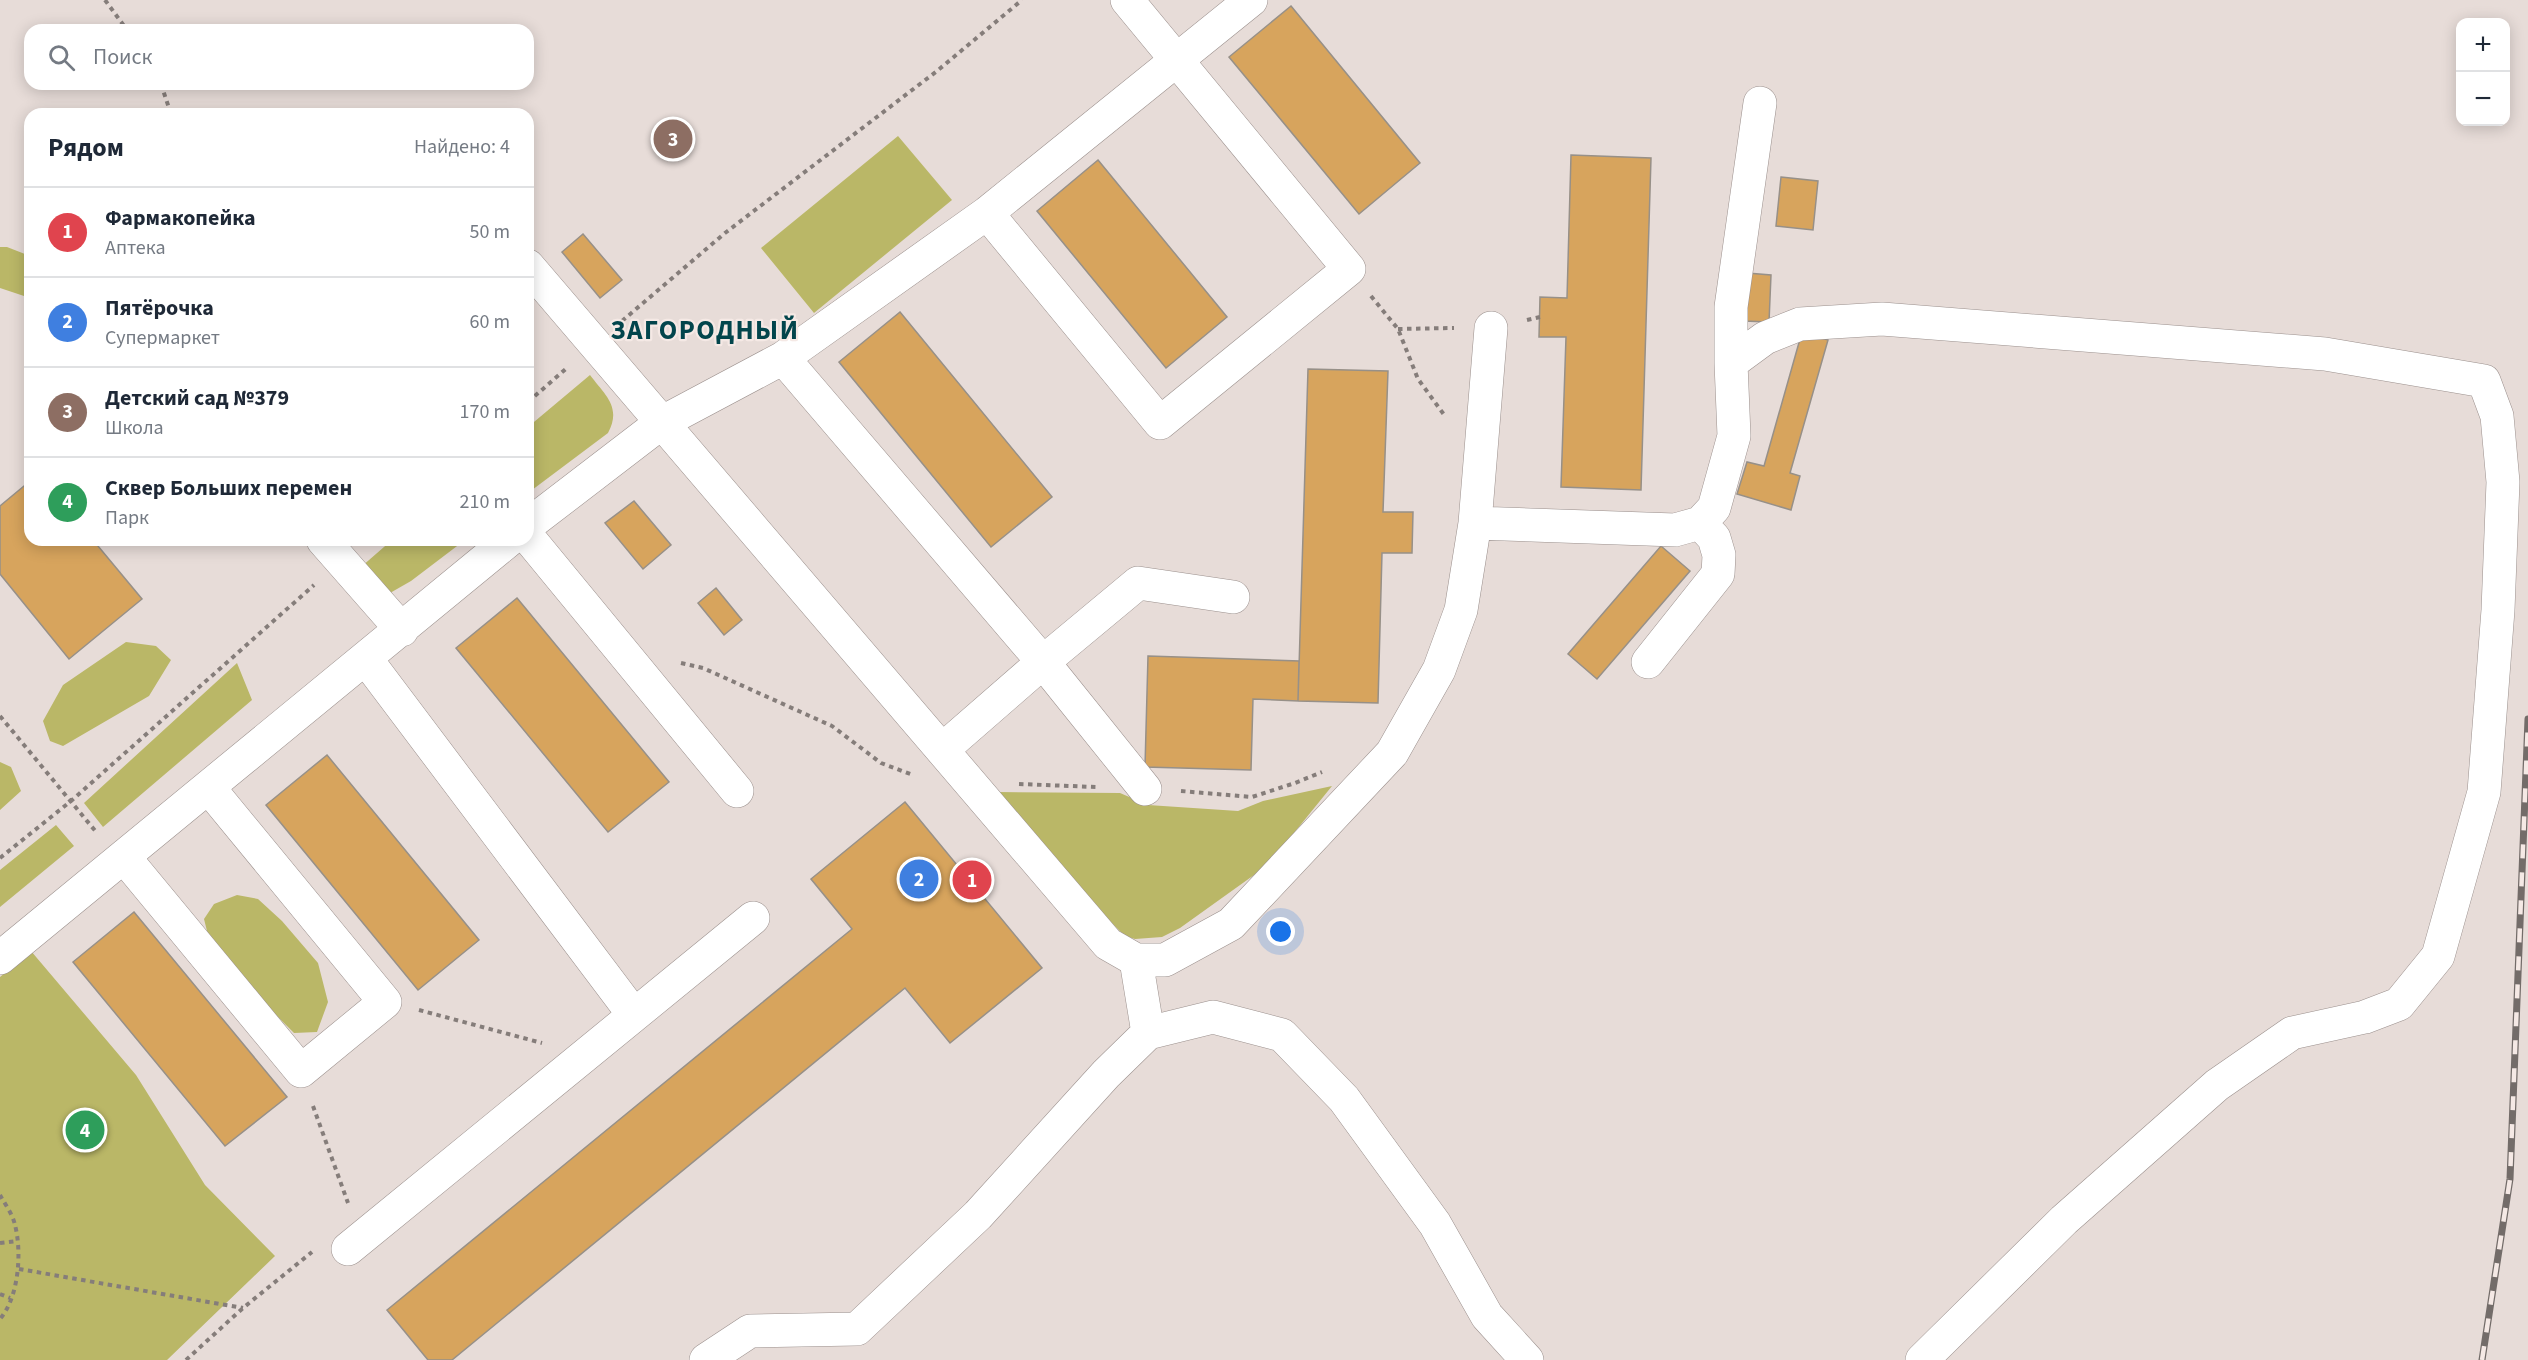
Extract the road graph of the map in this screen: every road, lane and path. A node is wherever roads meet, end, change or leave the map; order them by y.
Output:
1 (105, 0) edge
2 (1022, 0) edge
3 (1127, 0) edge
4 (1251, 0) edge
5 (123, 24) edge
6 (1176, 60) junction
7 (163, 90) edge
8 (1760, 103) dead end
9 (169, 108) edge
10 (987, 213) junction
11 (1348, 269) junction
12 (534, 273) edge
13 (1491, 328) dead end
14 (595, 345) junction
15 (783, 358) junction
16 (1731, 363) junction
17 (534, 397) edge
18 (661, 423) junction
19 (1480, 462) junction
20 (534, 520) edge
21 (1475, 523) junction
22 (1700, 523) junction
23 (534, 544) edge
24 (502, 546) edge
25 (332, 551) edge
26 (1233, 597) dead end
27 (402, 630) junction
28 (366, 659) junction
29 (1043, 662) junction
30 (1648, 662) dead end
31 (680, 663) dead end
32 (0, 716) edge
33 (942, 750) junction
34 (969, 782) junction
35 (208, 788) junction
36 (1144, 789) dead end
37 (737, 791) dead end
38 (71, 801) junction
39 (0, 858) edge
40 (122, 858) junction
41 (753, 918) dead end
42 (0, 958) edge
43 (1136, 960) junction
44 (384, 1000) junction
45 (634, 1015) junction
46 (1148, 1033) junction
47 (586, 1055) junction
48 (301, 1071) junction
49 (0, 1195) edge
50 (17, 1241) junction
51 (0, 1243) edge
52 (355, 1244) junction
53 (19, 1269) junction
54 (0, 1294) edge
55 (10, 1298) junction
56 (243, 1308) junction
57 (0, 1319) edge
58 (186, 1360) edge
59 (706, 1360) edge
60 (1527, 1360) edge
61 (1922, 1360) edge

1 - 5 path
2 - 14 path
3 - 6 street
4 - 6 street
6 - 10 street
6 - 11 street
7 - 9 path
8 - 16 street
10 - 11 street
10 - 15 street
11 - 19 path
12 - 14 street
13 - 19 street
14 - 17 path
14 - 18 street
15 - 18 street
15 - 29 street
16 - 22 street
16 - 61 street
18 - 20 street
18 - 33 street
19 - 21 street
21 - 22 street
21 - 43 street
22 - 30 street
23 - 37 street
24 - 27 street
25 - 27 street
25 - 38 path
26 - 29 street
27 - 28 street
28 - 35 street
28 - 45 street
29 - 33 street
29 - 36 street
31 - 34 path
32 - 38 path
33 - 34 street
34 - 43 street
35 - 40 street
35 - 44 street
38 - 39 path
38 - 40 path
40 - 42 street
40 - 48 street
41 - 45 street
43 - 46 street
44 - 47 path
44 - 48 street
45 - 47 street
46 - 59 street
46 - 60 street
47 - 52 street
48 - 52 path
49 - 50 path
50 - 51 path
50 - 53 path
52 - 56 path
53 - 55 path
53 - 56 path
54 - 55 path
55 - 57 path
56 - 58 path

